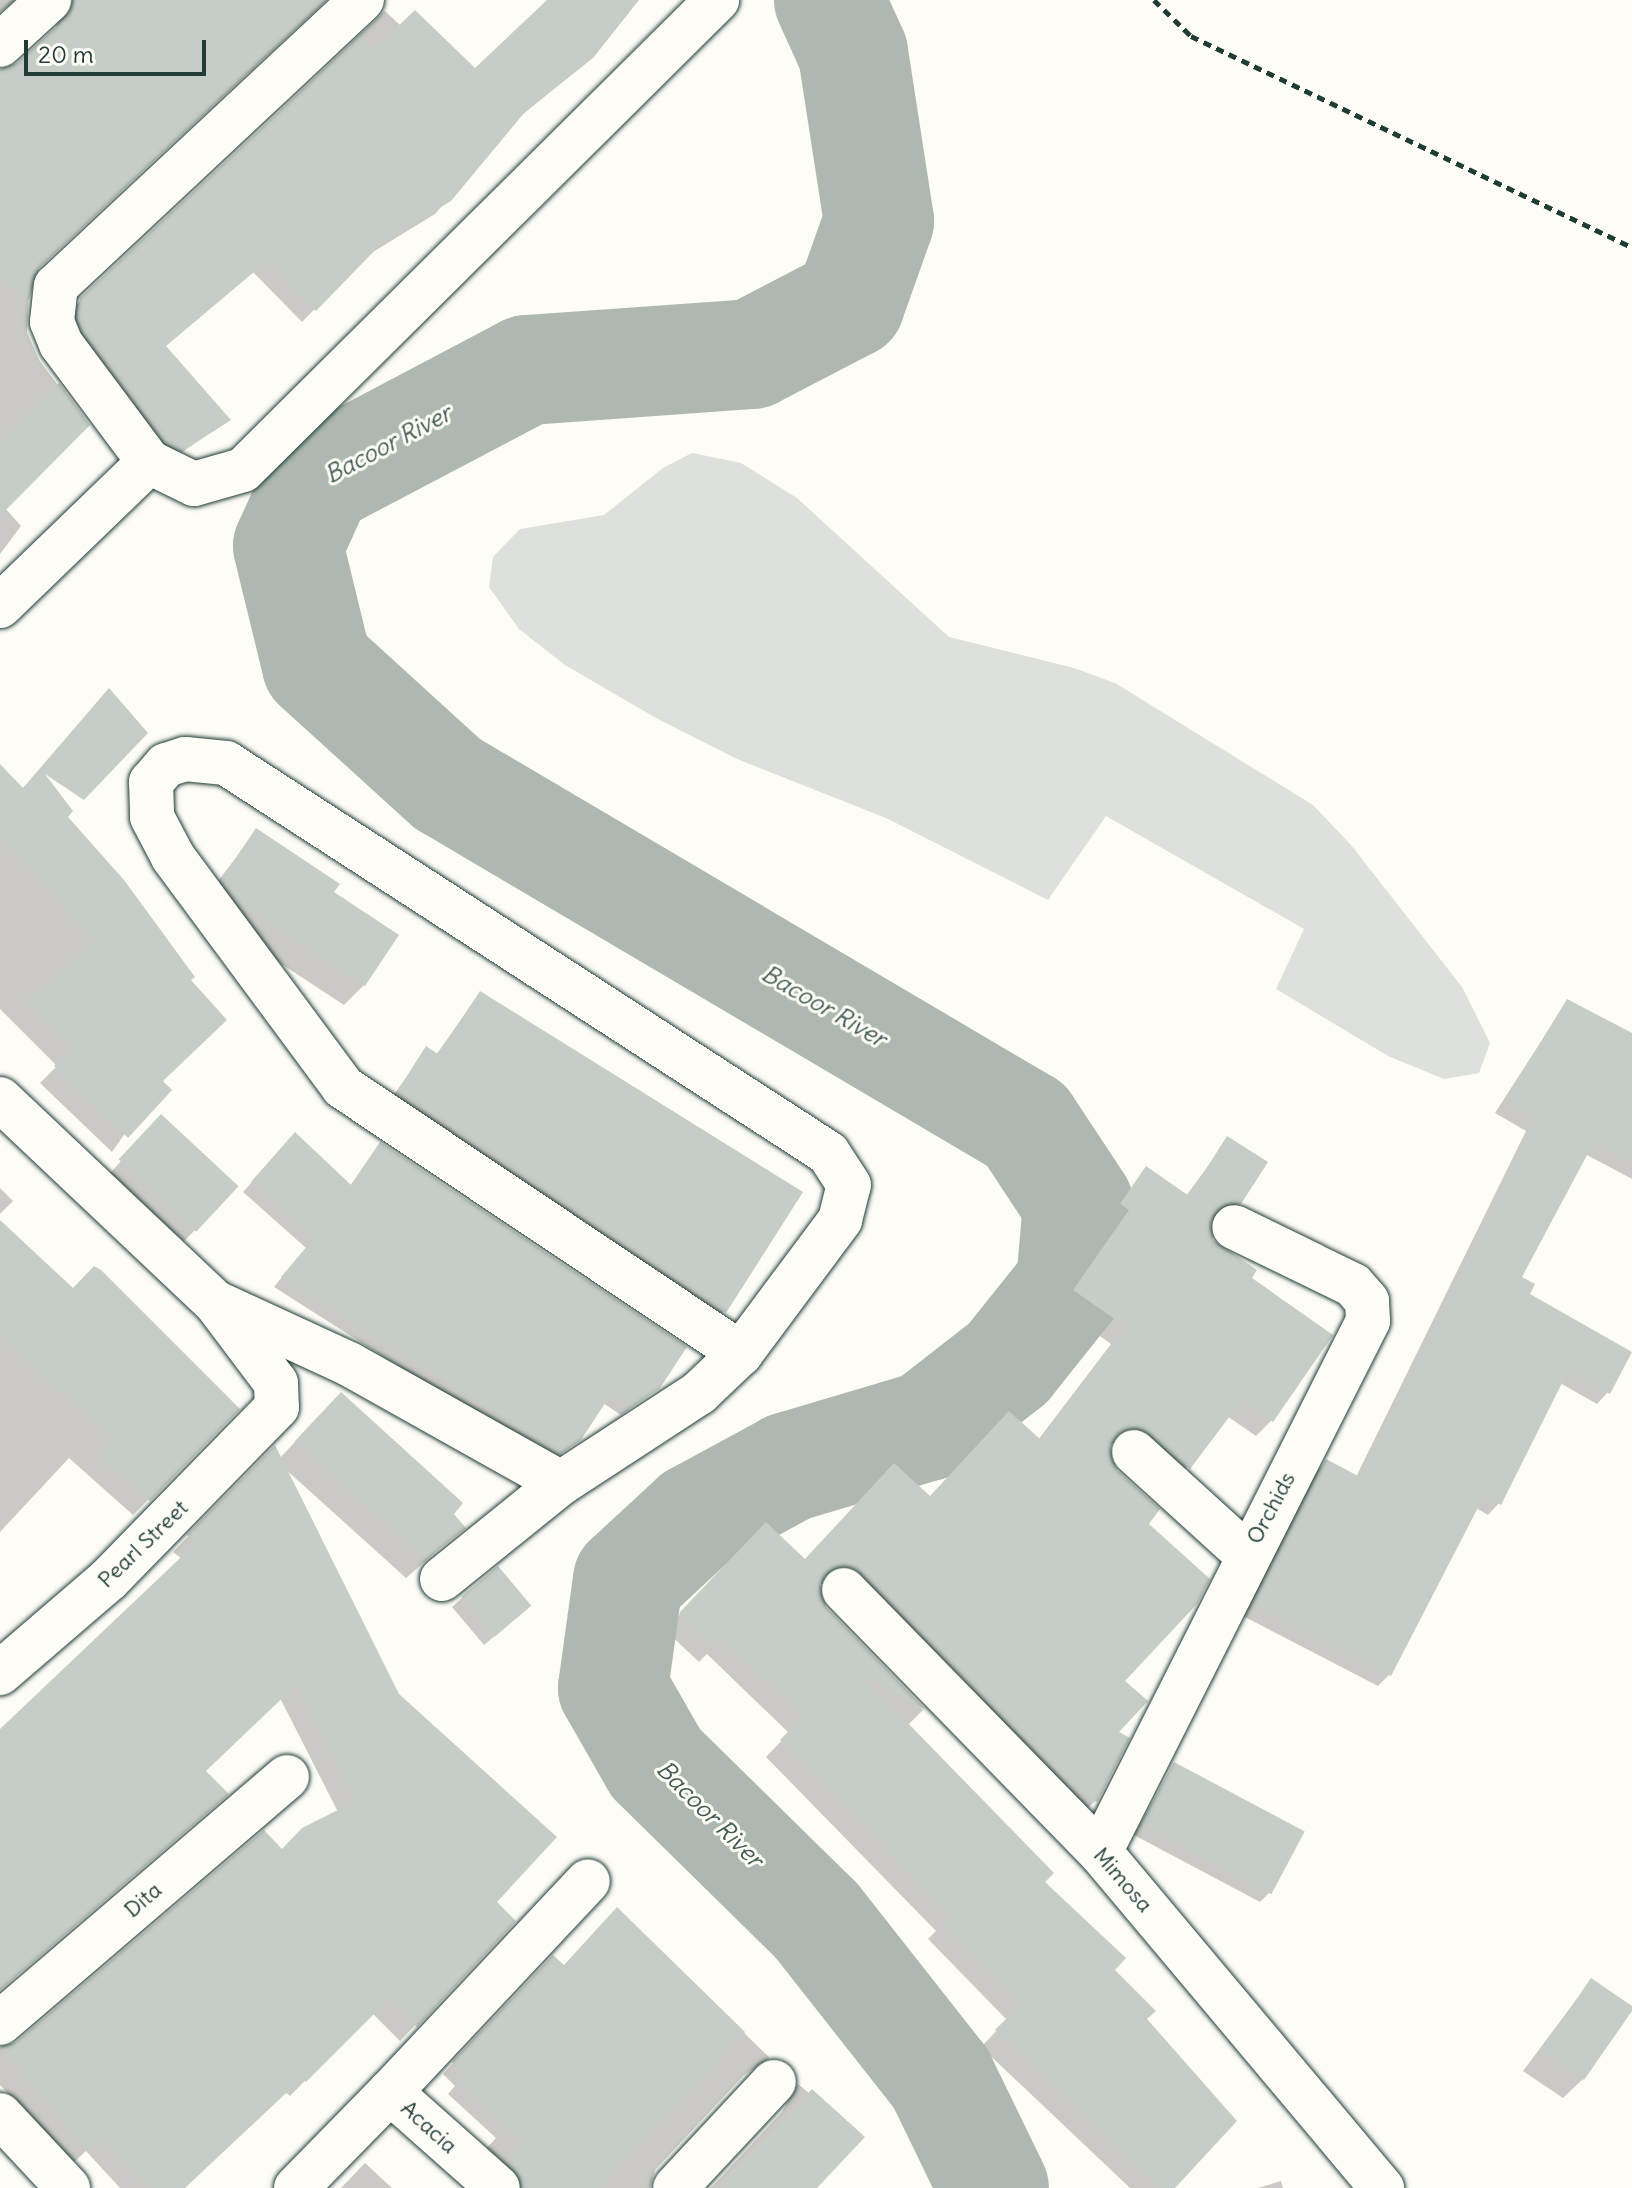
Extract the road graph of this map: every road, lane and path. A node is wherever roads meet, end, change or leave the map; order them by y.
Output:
1 (49, 0) edge
2 (362, 0) edge
3 (717, 0) edge
4 (1154, 0) edge
5 (0, 45) edge
6 (1632, 247) edge
7 (149, 462) junction
8 (0, 606) edge
9 (0, 1099) edge
10 (1234, 1227) dead end
11 (215, 1302) junction
12 (741, 1353) junction
13 (1134, 1452) dead end
14 (561, 1483) junction
15 (1246, 1554) junction
16 (442, 1579) dead end
17 (844, 1590) dead end
18 (0, 1673) edge
19 (287, 1777) dead end
20 (1100, 1852) junction
21 (588, 1881) dead end
22 (0, 2023) edge
23 (774, 2082) dead end
24 (390, 2092) junction
25 (0, 2115) edge
26 (68, 2188) edge
27 (296, 2188) edge
28 (498, 2188) edge
29 (675, 2188) edge
30 (1382, 2188) edge

1 - 5 street
2 - 7 street
3 - 7 street
4 - 6 path
7 - 8 street
9 - 11 street
10 - 15 street, Orchids
11 - 14 street
11 - 18 street, Pearl Street
12 - 12 street
12 - 14 street
13 - 15 street
14 - 16 street
15 - 20 street, Orchids
17 - 20 street, Mimosa
19 - 22 street, Dita
20 - 30 street, Mimosa
21 - 24 street
23 - 29 street
24 - 27 street, Acacia
24 - 28 street, Acacia
25 - 26 street

